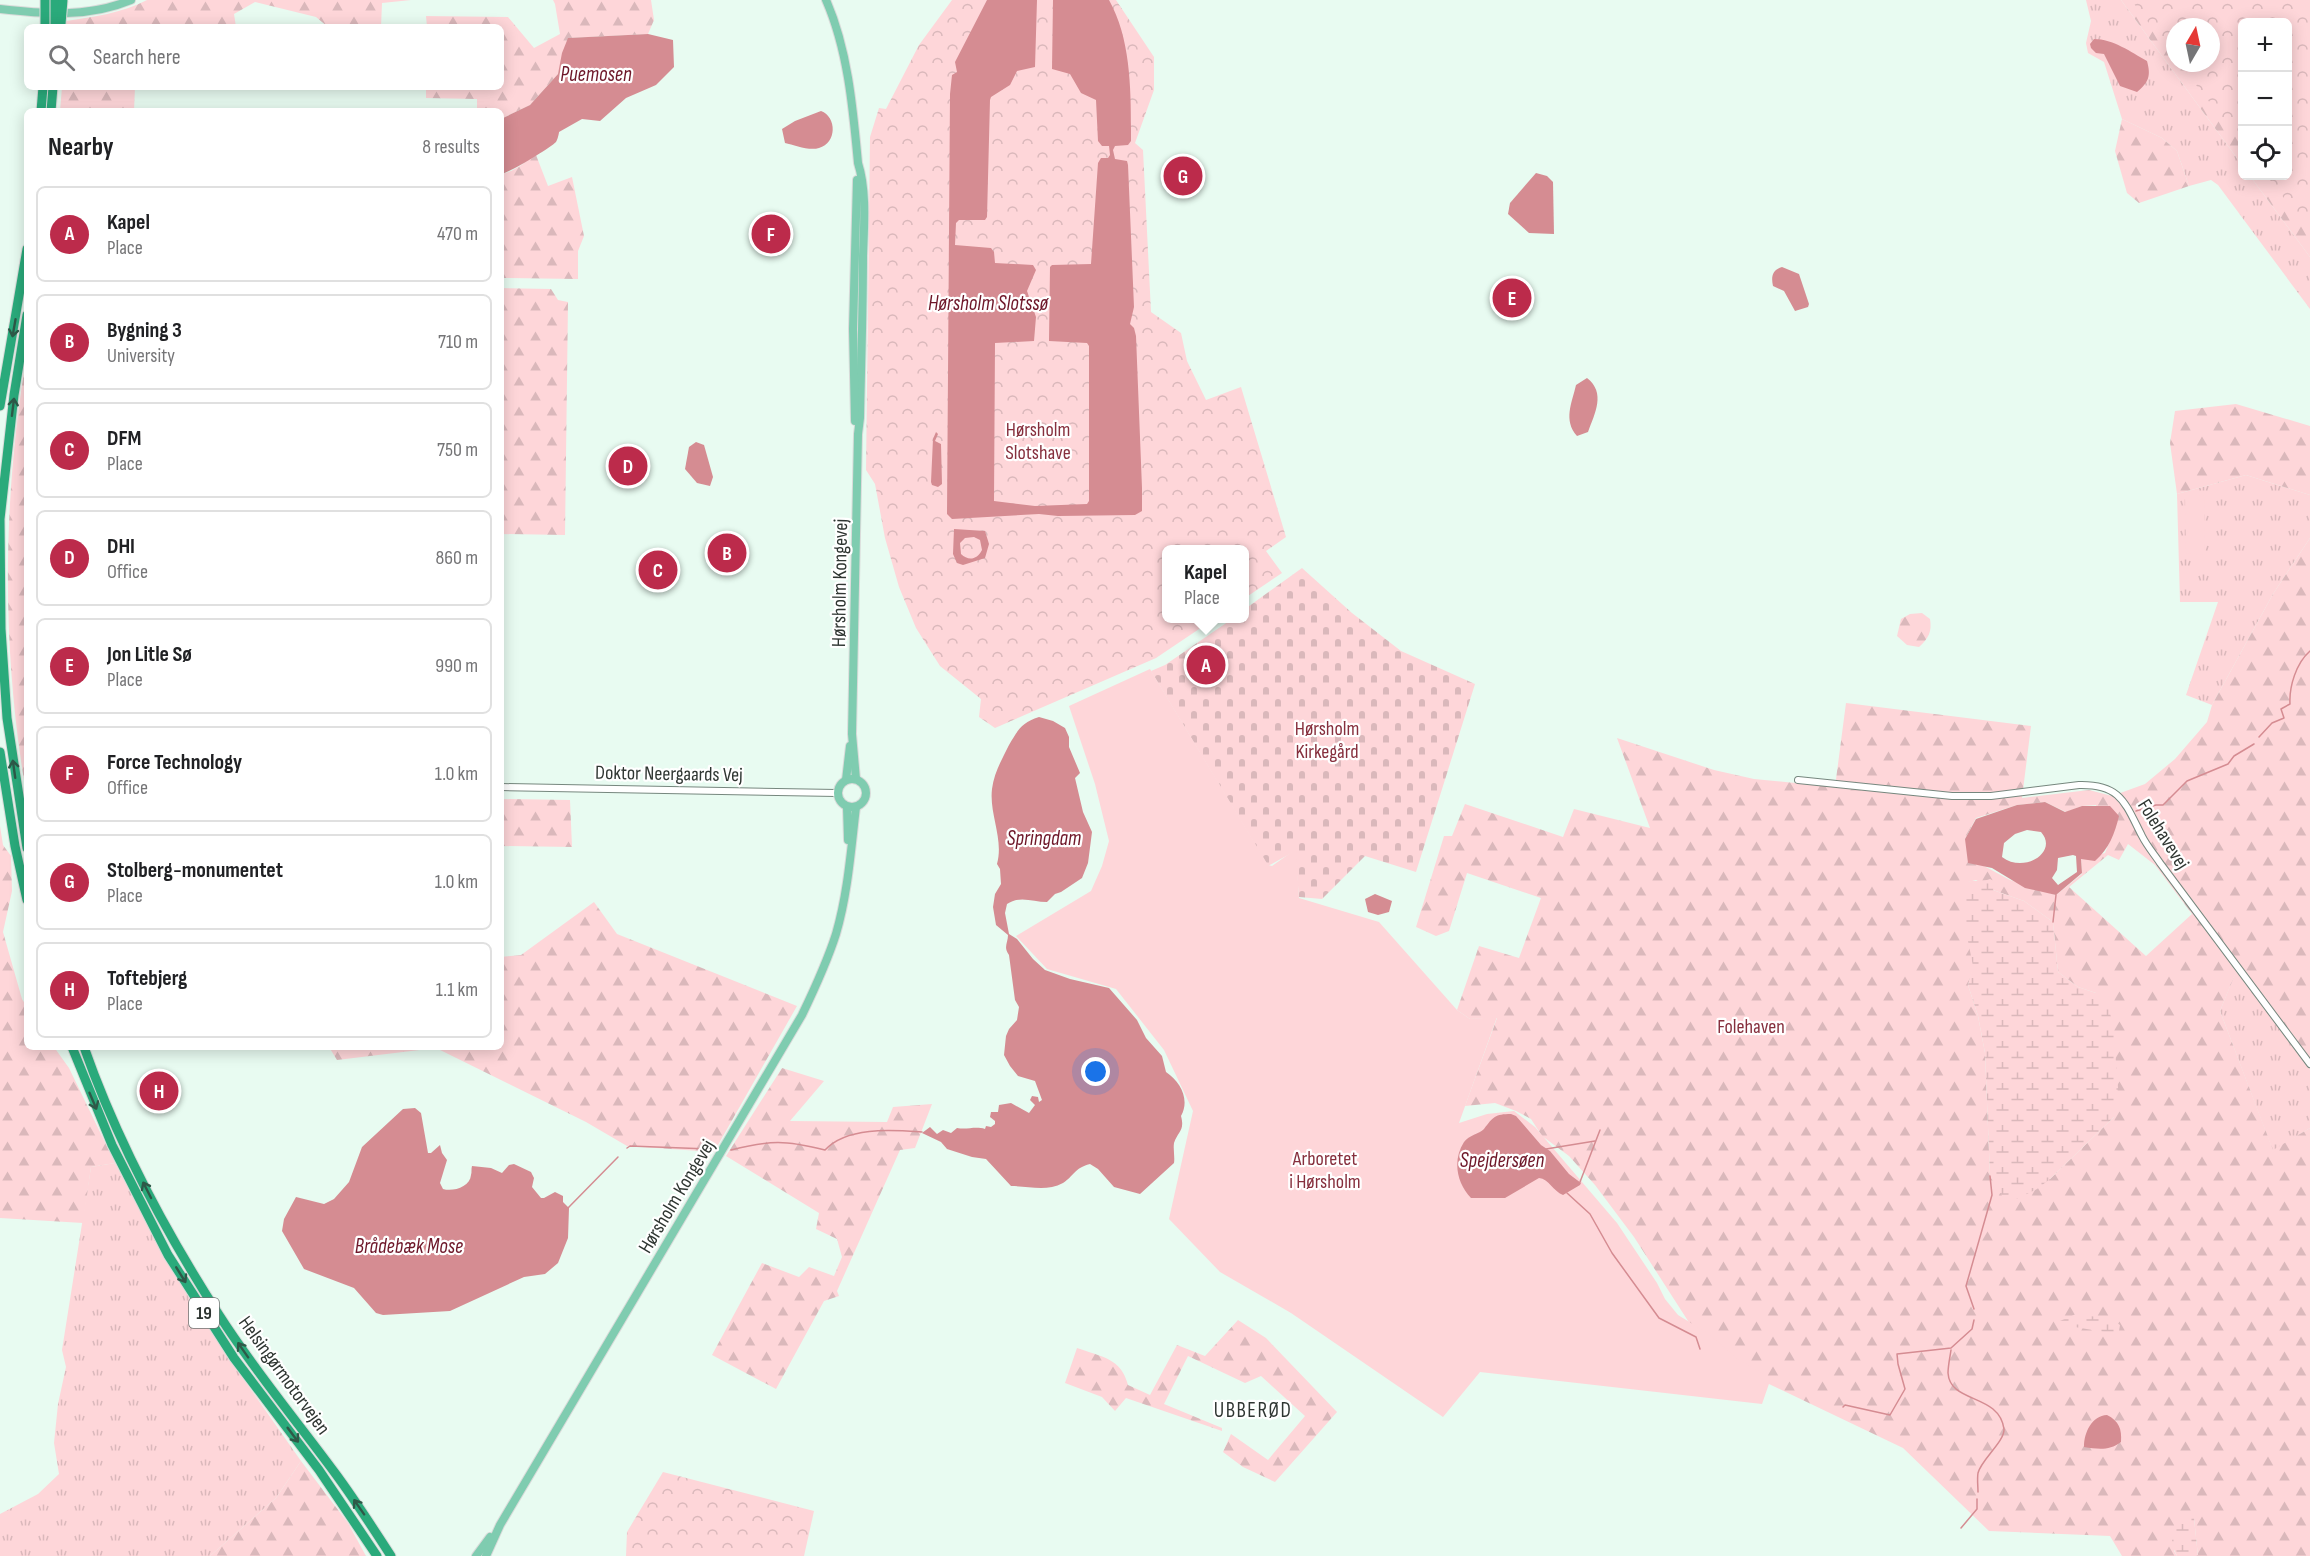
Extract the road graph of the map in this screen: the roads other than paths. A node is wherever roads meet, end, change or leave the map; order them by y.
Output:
1 (45, 0) edge
2 (55, 0) edge
3 (63, 0) edge
4 (130, 0) edge
5 (826, 0) edge
6 (2, 8) edge
7 (53, 24) edge
8 (54, 24) edge
9 (55, 24) edge
10 (43, 90) edge
11 (53, 90) edge
12 (41, 108) edge
13 (51, 108) edge
14 (858, 163) junction
15 (24, 266) edge
16 (854, 290) junction
17 (24, 333) edge
18 (861, 372) junction
19 (0, 406) edge
20 (858, 434) junction
21 (852, 734) junction
22 (0, 752) edge
23 (856, 779) junction
24 (846, 780) junction
25 (1798, 780) dead end
26 (504, 787) edge
27 (837, 793) junction
28 (852, 807) junction
29 (24, 828) edge
30 (24, 886) edge
31 (73, 1050) edge
32 (85, 1050) edge
33 (2310, 1064) edge
34 (500, 1525) junction
35 (377, 1556) edge
36 (391, 1556) edge
37 (476, 1556) edge
38 (486, 1556) edge

1 - 7 highway, bridge
2 - 8 highway, bridge
3 - 9 highway, bridge
4 - 6 main road
5 - 14 main road, Hørsholm Kongevej
10 - 12 highway
11 - 13 highway
14 - 16 main road, Hørsholm Kongevej
14 - 18 main road, Hørsholm Kongevej
15 -> 19 highway
16 - 18 main road
16 - 20 main road, Hørsholm Kongevej
29 -> 17 highway
18 - 20 main road, Hørsholm Kongevej
20 - 21 main road, Hørsholm Kongevej
21 - 23 main road, Hørsholm Kongevej
21 - 24 main road, Hørsholm Kongevej
22 - 30 highway
23 - 24 main road
23 - 28 main road
24 - 27 main road
25 - 33 street, Folehavevej
26 - 27 street, Doktor Neergaards Vej
27 - 28 main road
28 - 34 main road, Hørsholm Kongevej
31 -> 35 highway, Helsingørmotorvejen / 19
36 -> 32 highway, Helsingørmotorvejen / 19
34 - 37 main road, Hørsholm Kongevej
34 - 38 main road, Hørsholm Kongevej

